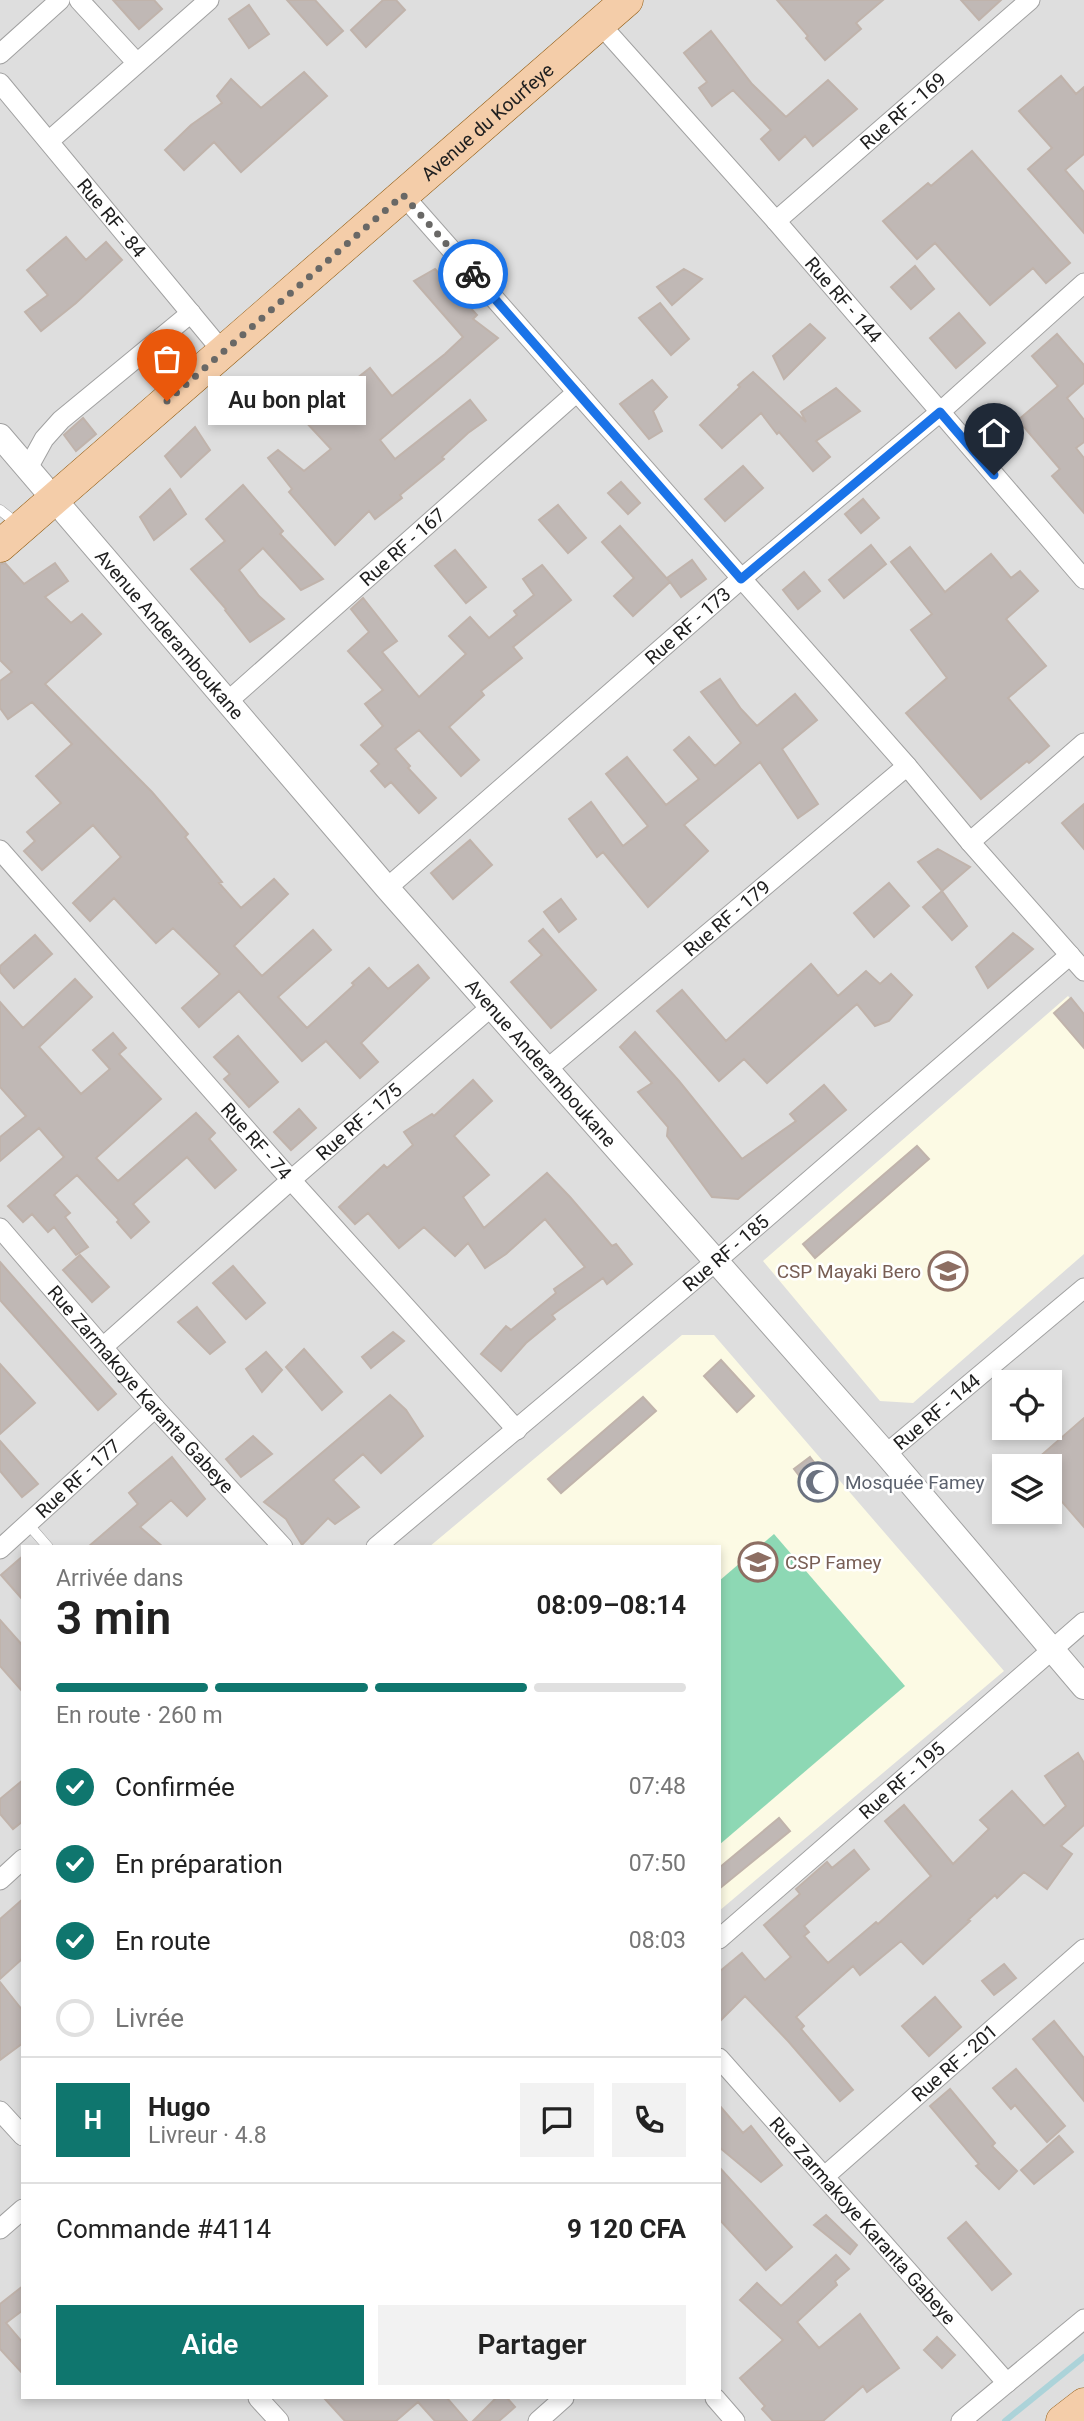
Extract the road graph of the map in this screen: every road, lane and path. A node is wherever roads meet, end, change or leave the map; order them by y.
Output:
1 (60, 0) edge
2 (79, 0) edge
3 (209, 0) edge
4 (627, 0) edge
5 (1030, 0) edge
6 (600, 24) junction
7 (0, 54) edge
8 (137, 63) junction
9 (0, 83) edge
10 (49, 141) junction
11 (403, 195) junction
12 (776, 221) junction
13 (1084, 283) edge
14 (191, 313) junction
15 (223, 352) junction
16 (577, 392) junction
17 (940, 412) junction
18 (0, 436) edge
19 (27, 468) junction
20 (54, 499) junction
21 (7, 528) edge
22 (741, 579) junction
23 (1084, 579) edge
24 (227, 702) junction
25 (1084, 743) edge
26 (907, 766) junction
27 (970, 842) junction
28 (0, 850) edge
29 (387, 888) junction
30 (1070, 955) junction
31 (1084, 971) edge
32 (491, 1007) junction
33 (546, 1070) junction
34 (291, 1180) junction
35 (0, 1228) edge
36 (715, 1262) junction
37 (1084, 1288) edge
38 (103, 1347) junction
39 (155, 1409) junction
40 (517, 1430) junction
41 (886, 1454) junction
42 (27, 1524) junction
43 (46, 1545) edge
44 (281, 1545) edge
45 (378, 1545) edge
46 (0, 1549) edge
47 (1084, 1622) edge
48 (1051, 1650) junction
49 (1084, 1687) edge
50 (21, 1862) edge
51 (0, 1880) edge
52 (721, 1937) edge
53 (1084, 1950) edge
54 (721, 2060) edge
55 (0, 2111) edge
56 (21, 2134) edge
57 (825, 2176) junction
58 (21, 2211) edge
59 (0, 2229) edge
60 (1084, 2319) edge
61 (1007, 2383) junction
62 (259, 2399) edge
63 (563, 2399) edge
64 (716, 2399) edge
65 (1084, 2404) edge
66 (279, 2421) edge
67 (538, 2421) edge
68 (736, 2421) edge
69 (961, 2421) edge
70 (1062, 2421) edge

1 - 7 street
2 - 8 street
3 - 8 street
4 - 6 main road, Avenue du Kourfeye
5 - 12 street, Rue RF - 169
6 - 11 main road, Avenue du Kourfeye
6 - 12 street, Rue RF - 144
8 - 10 street
9 - 10 street, Rue RF - 84
10 - 14 street, Rue RF - 84
11 - 15 main road, Avenue du Kourfeye
11 - 16 street
12 - 17 street, Rue RF - 144
13 - 17 street, Rue RF - 173
14 - 15 street, Rue RF - 84
14 - 19 street
15 - 20 main road, Avenue du Kourfeye
16 - 22 street
16 - 24 street, Rue RF - 167
17 - 22 street, Rue RF - 173
17 - 23 street, Rue RF - 144
18 - 19 street, Avenue Anderamboukane
19 - 20 street, Avenue Anderamboukane
20 - 21 main road, Avenue du Kourfeye
20 - 24 street, Avenue Anderamboukane
22 - 26 street
22 - 29 street, Rue RF - 173
24 - 29 street, Avenue Anderamboukane
25 - 27 street
26 - 27 street
26 - 33 street, Rue RF - 179
27 - 30 street
28 - 34 street, Rue RF - 74
29 - 32 street, Avenue Anderamboukane
30 - 31 street
30 - 36 street, Rue RF - 185
32 - 33 street, Avenue Anderamboukane
32 - 34 street, Rue RF - 175
33 - 36 street, Avenue Anderamboukane
34 - 38 street, Rue RF - 175
34 - 40 street, Rue RF - 74
35 - 38 street, Rue Zarmakoye Karanta Gabeye
36 - 40 street, Rue RF - 185
36 - 41 street, Avenue Anderamboukane
37 - 41 street, Rue RF - 144
38 - 39 street, Rue Zarmakoye Karanta Gabeye
39 - 42 street, Rue RF - 177
39 - 44 street, Rue Zarmakoye Karanta Gabeye
40 - 45 street, Rue RF - 185
41 - 48 street, Avenue Anderamboukane
42 - 43 lane
42 - 46 street, Rue RF - 177
47 - 48 street, Rue RF - 195
48 - 49 street, Avenue Anderamboukane
48 - 52 street, Rue RF - 195
50 - 51 street
53 - 57 street, Rue RF - 201
54 - 57 street, Rue Zarmakoye Karanta Gabeye
55 - 56 street
57 - 61 street, Rue Zarmakoye Karanta Gabeye
58 - 59 street
60 - 61 street
61 - 69 street
62 - 66 street
63 - 67 street
64 - 68 street
65 - 70 main road

